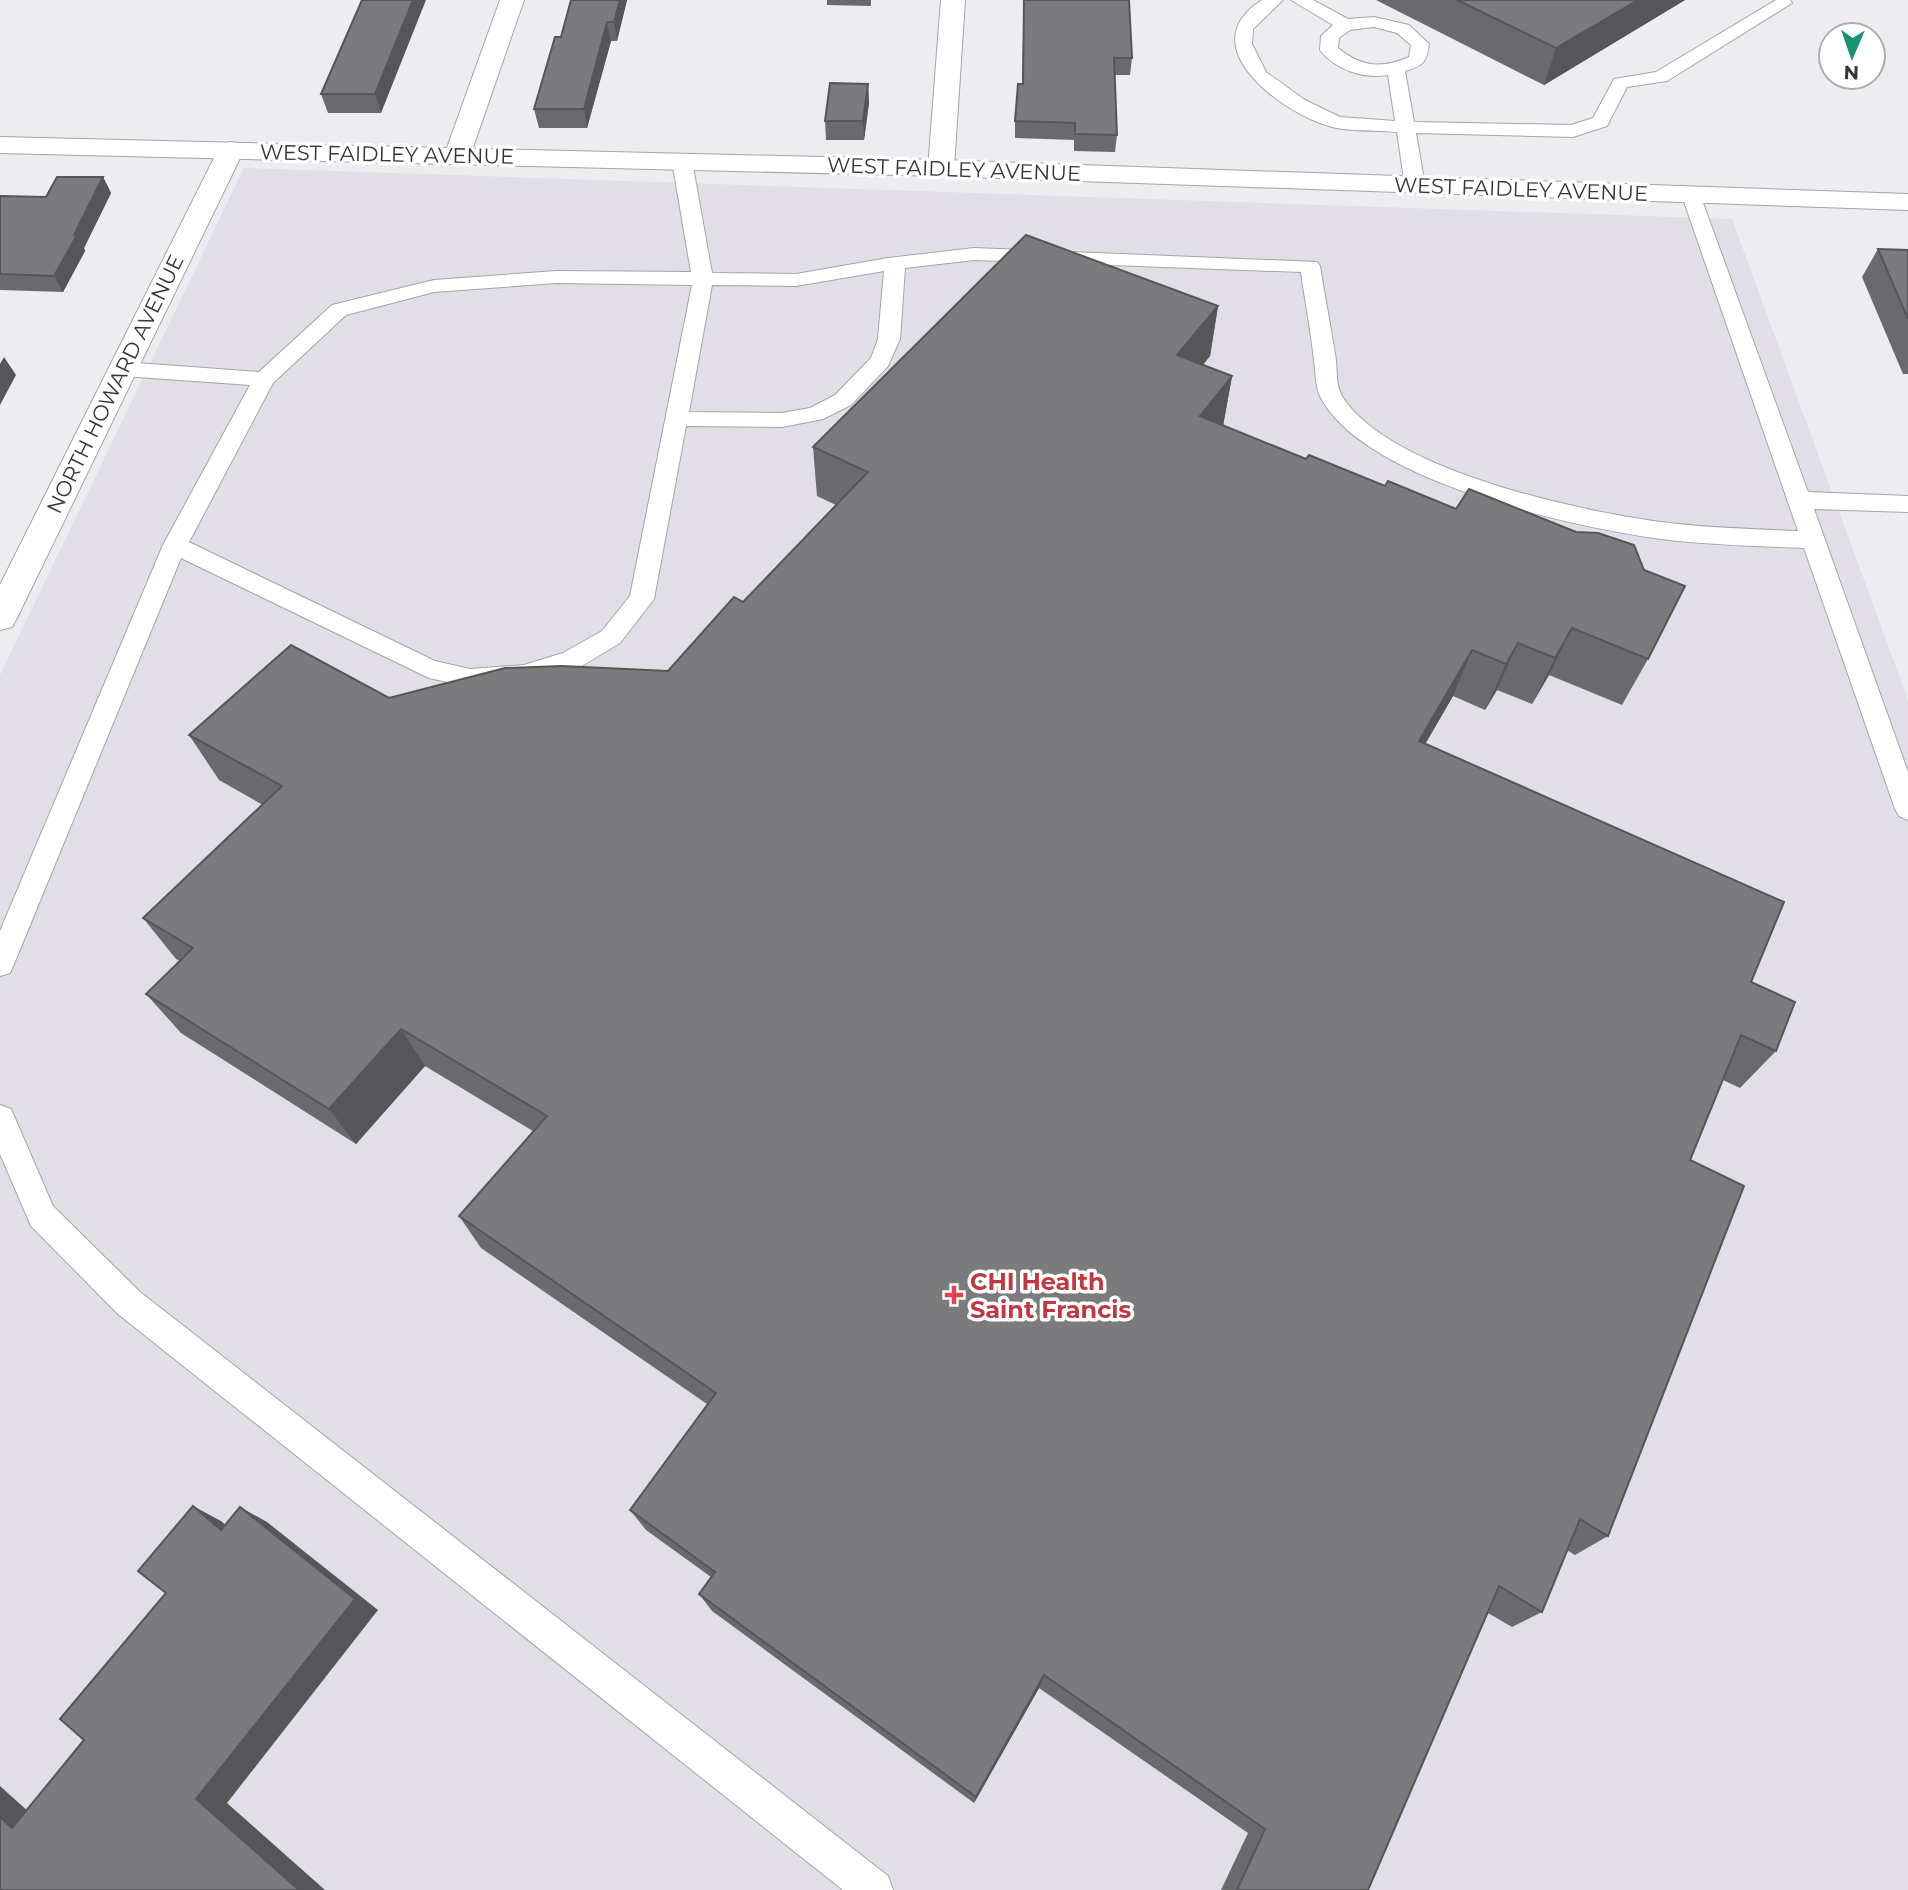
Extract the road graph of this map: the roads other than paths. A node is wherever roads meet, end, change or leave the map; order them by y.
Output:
1 (512, 0) edge
2 (953, 0) edge
3 (1274, 0) edge
4 (1300, 0) edge
5 (1783, 3) dead end
6 (1345, 25) junction
7 (1396, 70) junction
8 (1406, 127) junction
9 (0, 145) edge
10 (231, 150) junction
11 (457, 156) junction
12 (682, 161) junction
13 (941, 168) junction
14 (1416, 186) junction
15 (1691, 193) junction
16 (1908, 202) edge
17 (895, 263) junction
18 (703, 280) junction
19 (123, 369) junction
20 (264, 379) junction
21 (676, 419) junction
22 (1798, 500) junction
23 (1908, 504) edge
24 (1812, 540) junction
25 (176, 545) junction
26 (0, 618) edge
27 (1908, 809) edge
28 (0, 964) edge
29 (0, 1119) edge
30 (874, 1890) edge

1 - 11 street
2 - 13 street
3 - 8 lane
4 - 6 lane
5 - 8 lane
6 - 7 lane
6 - 7 lane
7 - 8 lane
8 - 14 lane
9 - 10 street, WEST FAIDLEY AVENUE
10 - 11 street, WEST FAIDLEY AVENUE
10 - 19 street, NORTH HOWARD AVENUE
11 - 12 street, WEST FAIDLEY AVENUE
12 - 13 street, WEST FAIDLEY AVENUE
12 - 18 lane
13 - 14 street, WEST FAIDLEY AVENUE
14 - 15 street, WEST FAIDLEY AVENUE
15 - 16 street, WEST FAIDLEY AVENUE
15 - 22 lane
17 - 18 lane
17 - 21 lane
17 - 24 lane
18 - 20 lane
18 - 21 lane
19 - 20 lane
19 - 26 street, NORTH HOWARD AVENUE
20 - 25 lane
21 - 25 lane
22 - 23 lane
22 - 24 lane
24 - 27 lane
25 - 28 lane
29 - 30 lane

